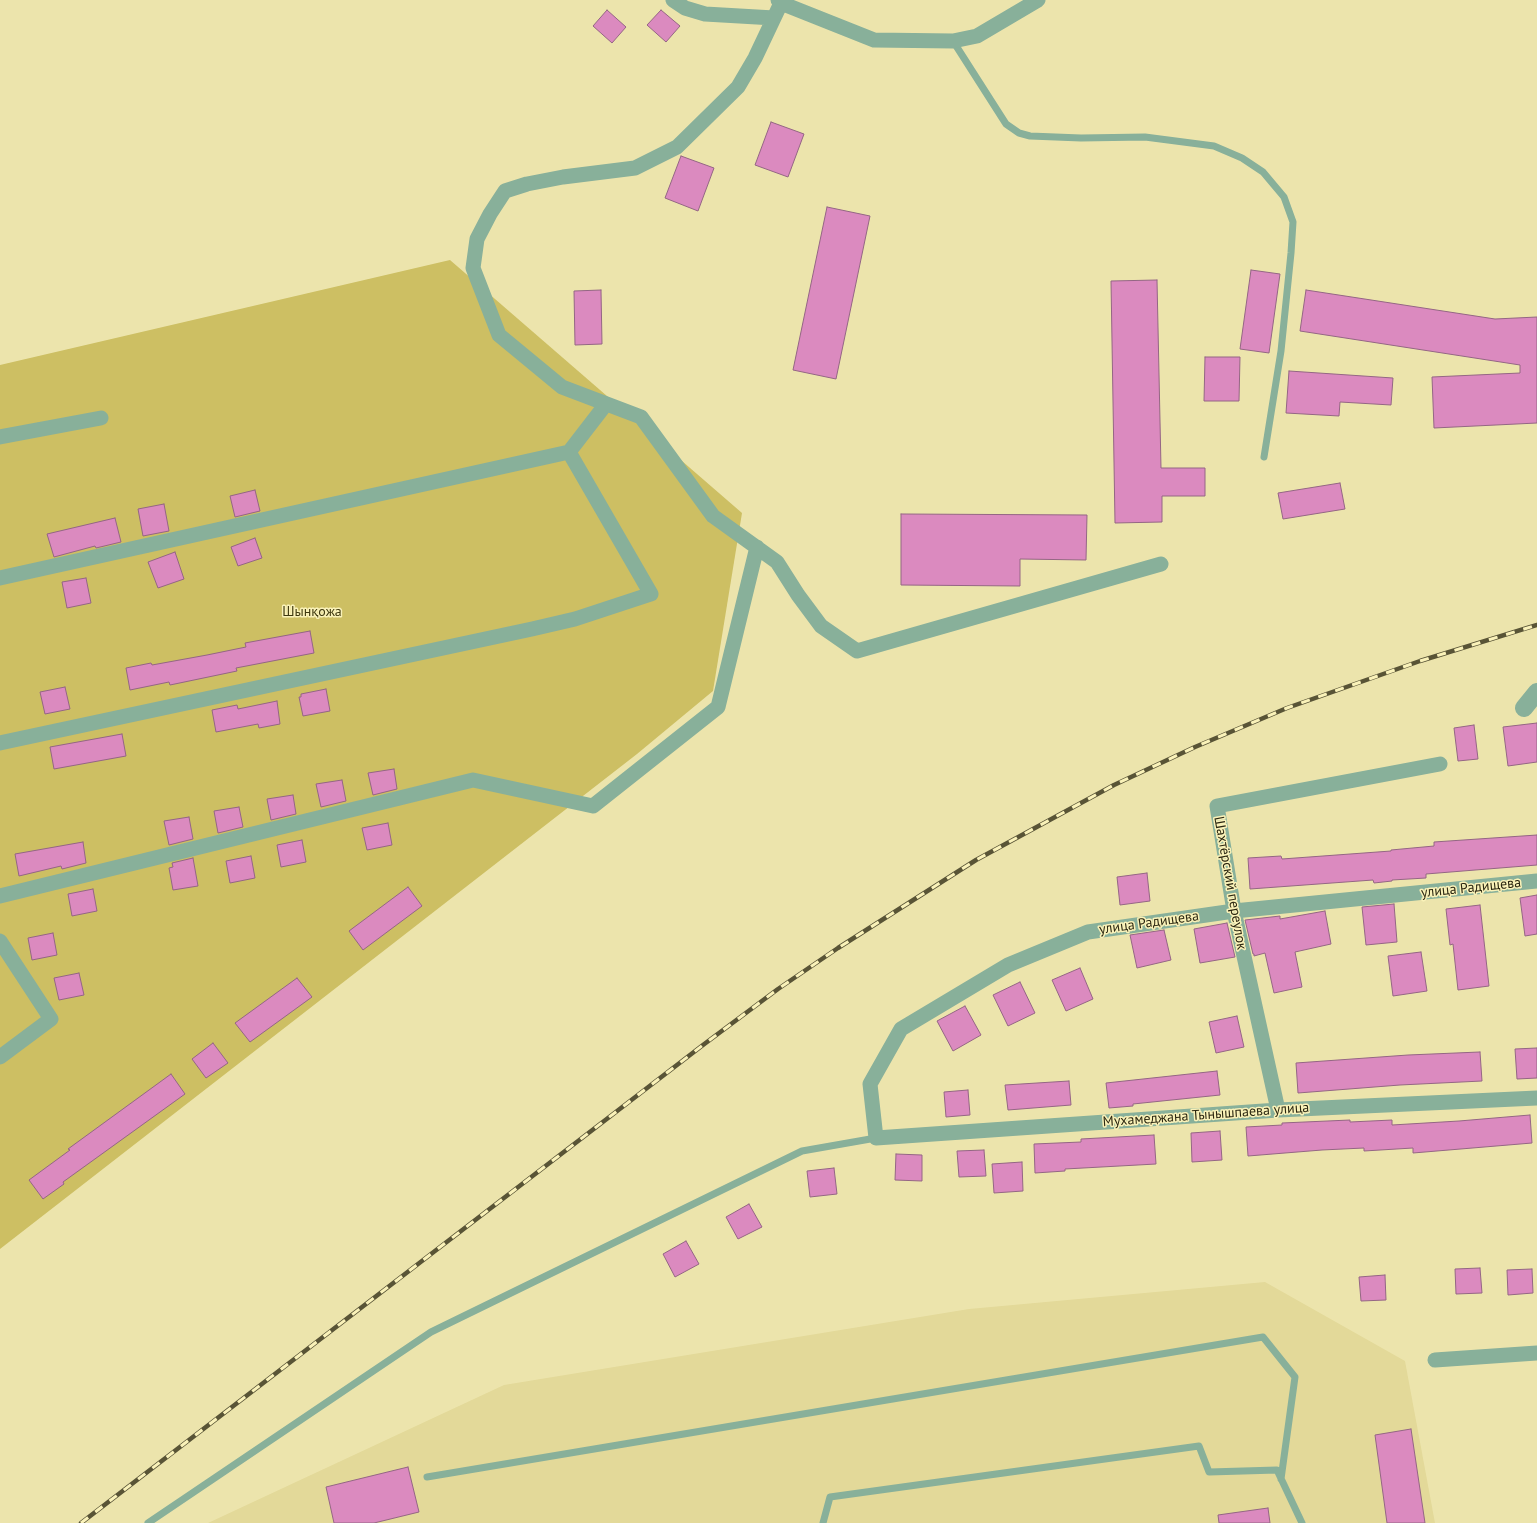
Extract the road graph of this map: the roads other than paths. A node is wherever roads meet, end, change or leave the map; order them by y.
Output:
1 (673, 0) edge
2 (1038, 0) edge
3 (780, 2) edge
4 (774, 18) junction
5 (952, 42) junction
6 (606, 404) junction
7 (101, 418) dead end
8 (0, 437) edge
9 (569, 452) junction
10 (1264, 457) dead end
11 (757, 547) junction
12 (1161, 564) dead end
13 (0, 578) edge
14 (1537, 692) edge
15 (1524, 708) dead end
16 (0, 743) edge
17 (1440, 764) dead end
18 (1537, 881) edge
19 (0, 896) edge
20 (1234, 911) junction
21 (0, 941) edge
22 (0, 1058) edge
23 (1537, 1098) edge
24 (1278, 1110) junction
25 (876, 1138) junction
26 (1537, 1353) edge
27 (1434, 1360) dead end
28 (427, 1477) dead end
29 (1282, 1479) junction
30 (148, 1523) edge
31 (823, 1523) edge
32 (1302, 1523) edge

1 - 4 street
2 - 5 street
3 - 4 street
3 - 5 street
4 - 6 street
5 - 10 lane
6 - 9 street
6 - 11 street
7 - 8 street
9 - 13 street
9 - 16 street
11 - 12 street
11 - 19 street
14 - 15 street
17 - 20 street, Шахтёрский переулок
18 - 20 street, улица Радищева
20 - 24 street, Шахтёрский переулок
20 - 25 street, улица Радищева
21 - 22 street
23 - 24 street, Мухамеджана Тынышпаева улица
24 - 25 street, Мухамеджана Тынышпаева улица
25 - 30 lane
26 - 27 street
28 - 29 lane
29 - 31 lane
29 - 32 lane

